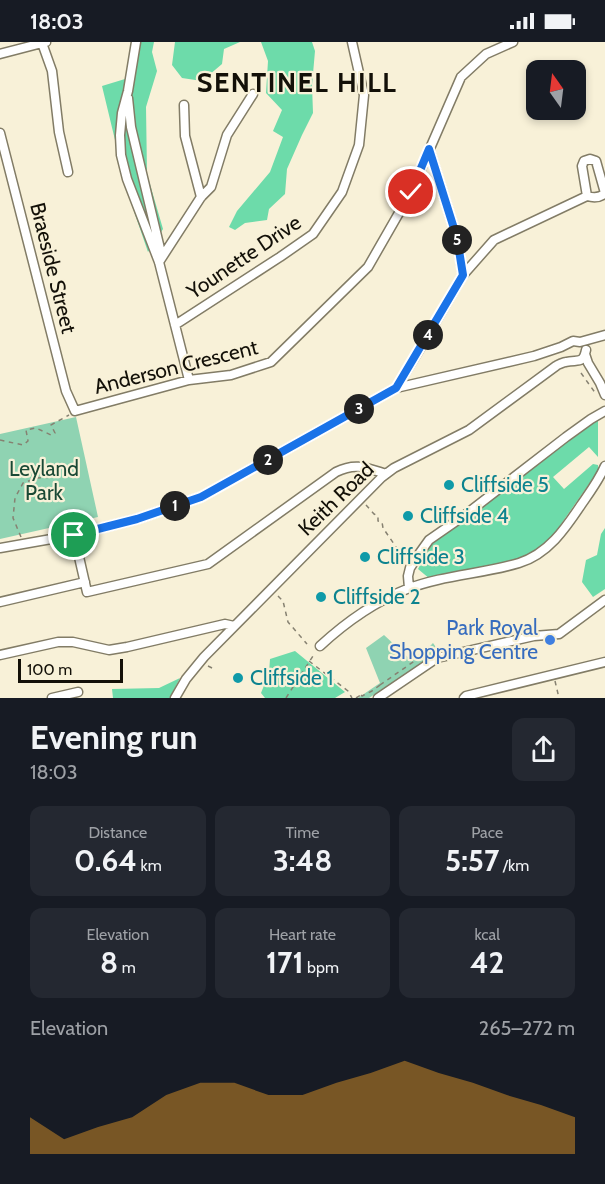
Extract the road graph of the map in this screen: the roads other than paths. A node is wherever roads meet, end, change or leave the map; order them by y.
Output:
1 (44, 42) edge
2 (136, 42) edge
3 (352, 42) edge
4 (513, 42) edge
5 (0, 54) edge
6 (128, 92) junction
7 (253, 93) dead end
8 (184, 105) dead end
9 (0, 133) edge
10 (429, 149) junction
11 (68, 172) dead end
12 (587, 196) dead end
13 (201, 197) junction
14 (160, 259) junction
15 (463, 275) junction
16 (175, 325) junction
17 (605, 335) edge
18 (605, 341) edge
19 (580, 342) junction
20 (566, 350) junction
21 (586, 352) junction
22 (575, 361) junction
23 (556, 366) junction
24 (189, 380) junction
25 (396, 388) junction
26 (601, 393) edge
27 (75, 411) joint
28 (605, 411) edge
29 (605, 466) edge
30 (386, 474) junction
31 (74, 535) junction
32 (0, 549) edge
33 (85, 582) junction
34 (409, 588) junction
35 (605, 600) edge
36 (0, 602) edge
37 (234, 626) junction
38 (320, 646) dead end
39 (0, 655) edge
40 (605, 662) edge
41 (78, 692) dead end
42 (52, 698) edge
43 (175, 698) edge
44 (378, 698) edge
45 (464, 698) edge

1 - 5 street
1 - 11 street
2 - 6 street
3 - 16 street, Younette Drive
4 - 10 street, Anderson Crescent
6 - 14 street
6 - 14 street
7 - 13 street
8 - 13 street
9 - 27 street, Braeside Street
10 - 15 street
10 - 24 street, Anderson Crescent
12 - 15 street
13 - 14 street
14 - 16 street
15 - 25 street
16 - 24 street
17 - 19 street
18 - 21 street
19 - 20 street
19 - 21 street
20 - 22 street
20 - 23 street, Keith Road
20 - 25 street
21 - 22 street
21 - 26 street
22 - 23 street, Keith Road
22 - 26 street
23 - 30 street, Keith Road
24 - 27 street, Anderson Crescent
25 - 31 street
28 - 34 street
29 - 34 street
30 - 33 street
30 - 37 street, Keith Road
31 - 32 street
31 - 33 street
33 - 36 street
34 - 38 street
35 - 44 street
37 - 39 street
37 - 43 street, Keith Road
40 - 45 street
41 - 42 street

